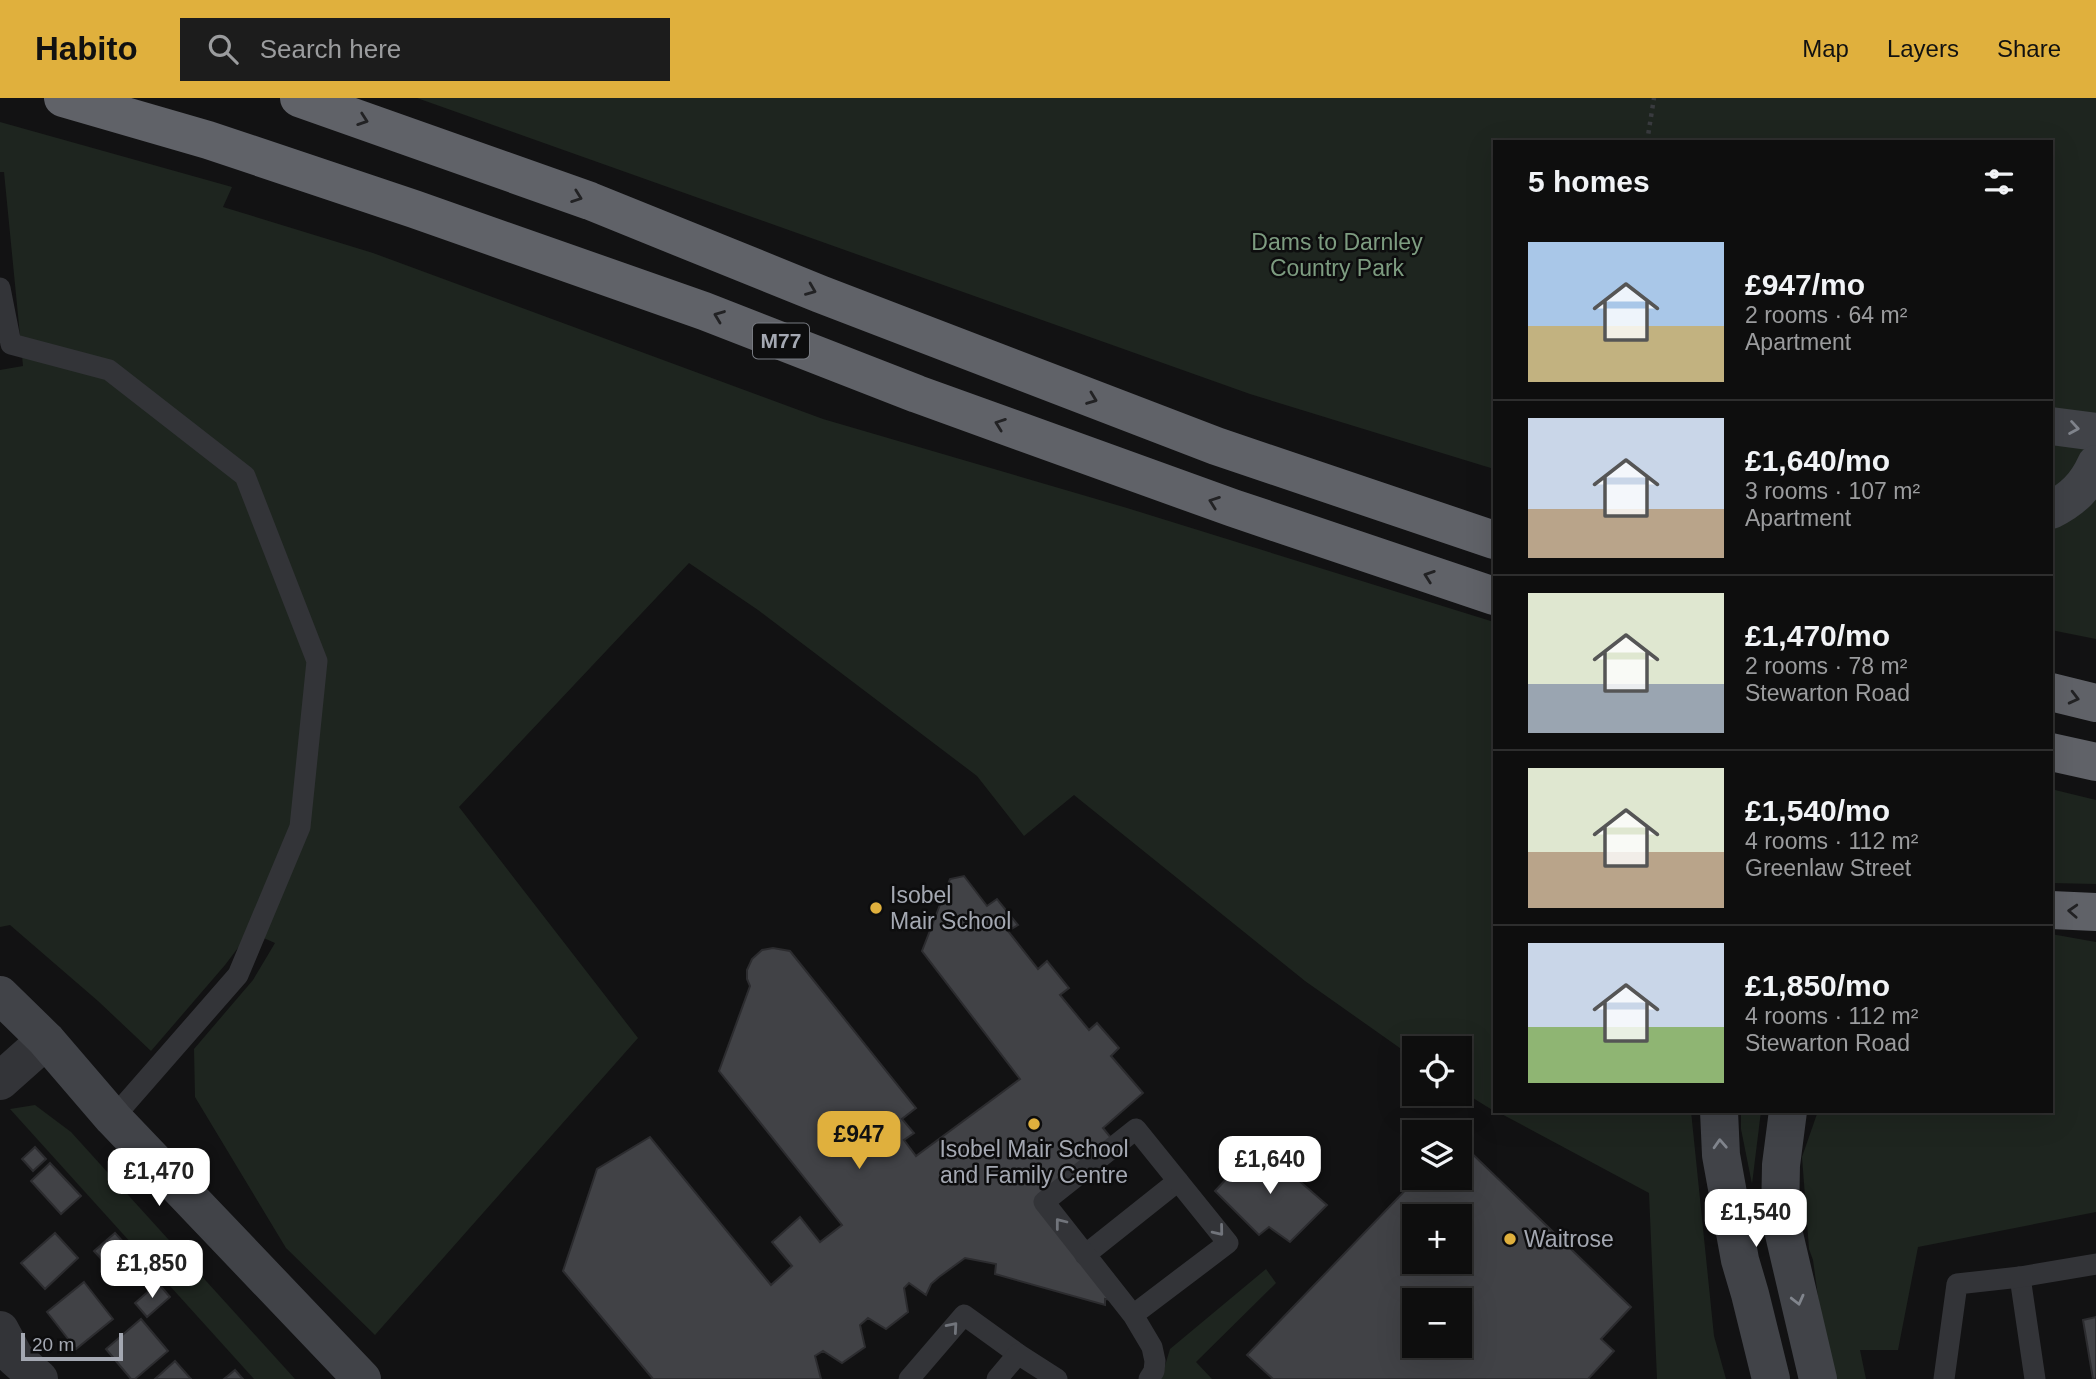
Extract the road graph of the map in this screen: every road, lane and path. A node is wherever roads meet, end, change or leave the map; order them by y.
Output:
1 (63, 98) edge
2 (299, 98) edge
3 (1654, 98) edge
4 (1647, 140) edge
5 (0, 288) edge
6 (2053, 426) edge
7 (2096, 432) edge
8 (2096, 464) edge
9 (2053, 509) edge
10 (1493, 540) edge
11 (1493, 596) edge
12 (2053, 692) edge
13 (2096, 703) edge
14 (2053, 752) edge
15 (2096, 762) edge
16 (2053, 910) edge
17 (2096, 912) edge
18 (0, 995) edge
19 (46, 1040) junction
20 (0, 1081) edge
21 (1718, 1113) edge
22 (1788, 1113) edge
23 (113, 1118) junction
24 (1178, 1181) junction
25 (1086, 1255) junction
26 (2096, 1264) edge
27 (2020, 1277) junction
28 (1133, 1315) junction
29 (0, 1330) edge
30 (1018, 1354) junction
31 (39, 1379) edge
32 (362, 1379) edge
33 (909, 1379) edge
34 (997, 1379) edge
35 (1057, 1379) edge
36 (1149, 1379) edge
37 (1771, 1379) edge
38 (1818, 1379) edge
39 (1944, 1379) edge
40 (2035, 1379) edge

11 -> 1 highway, M77
2 -> 10 highway, M77
3 - 4 path
5 - 23 lane
6 -> 7 main road
8 - 9 main road
12 -> 13 highway
14 - 15 highway
17 -> 16 highway
18 - 19 main road
19 - 20 street
19 - 23 main road
37 -> 21 main road
22 -> 38 main road
23 - 32 main road
24 - 25 lane
25 -> 24 lane
24 -> 28 lane
25 - 28 lane
26 - 27 lane
27 - 39 lane
27 - 40 lane
28 - 36 lane
29 - 31 street
33 -> 30 lane
30 - 34 lane
30 - 35 lane

